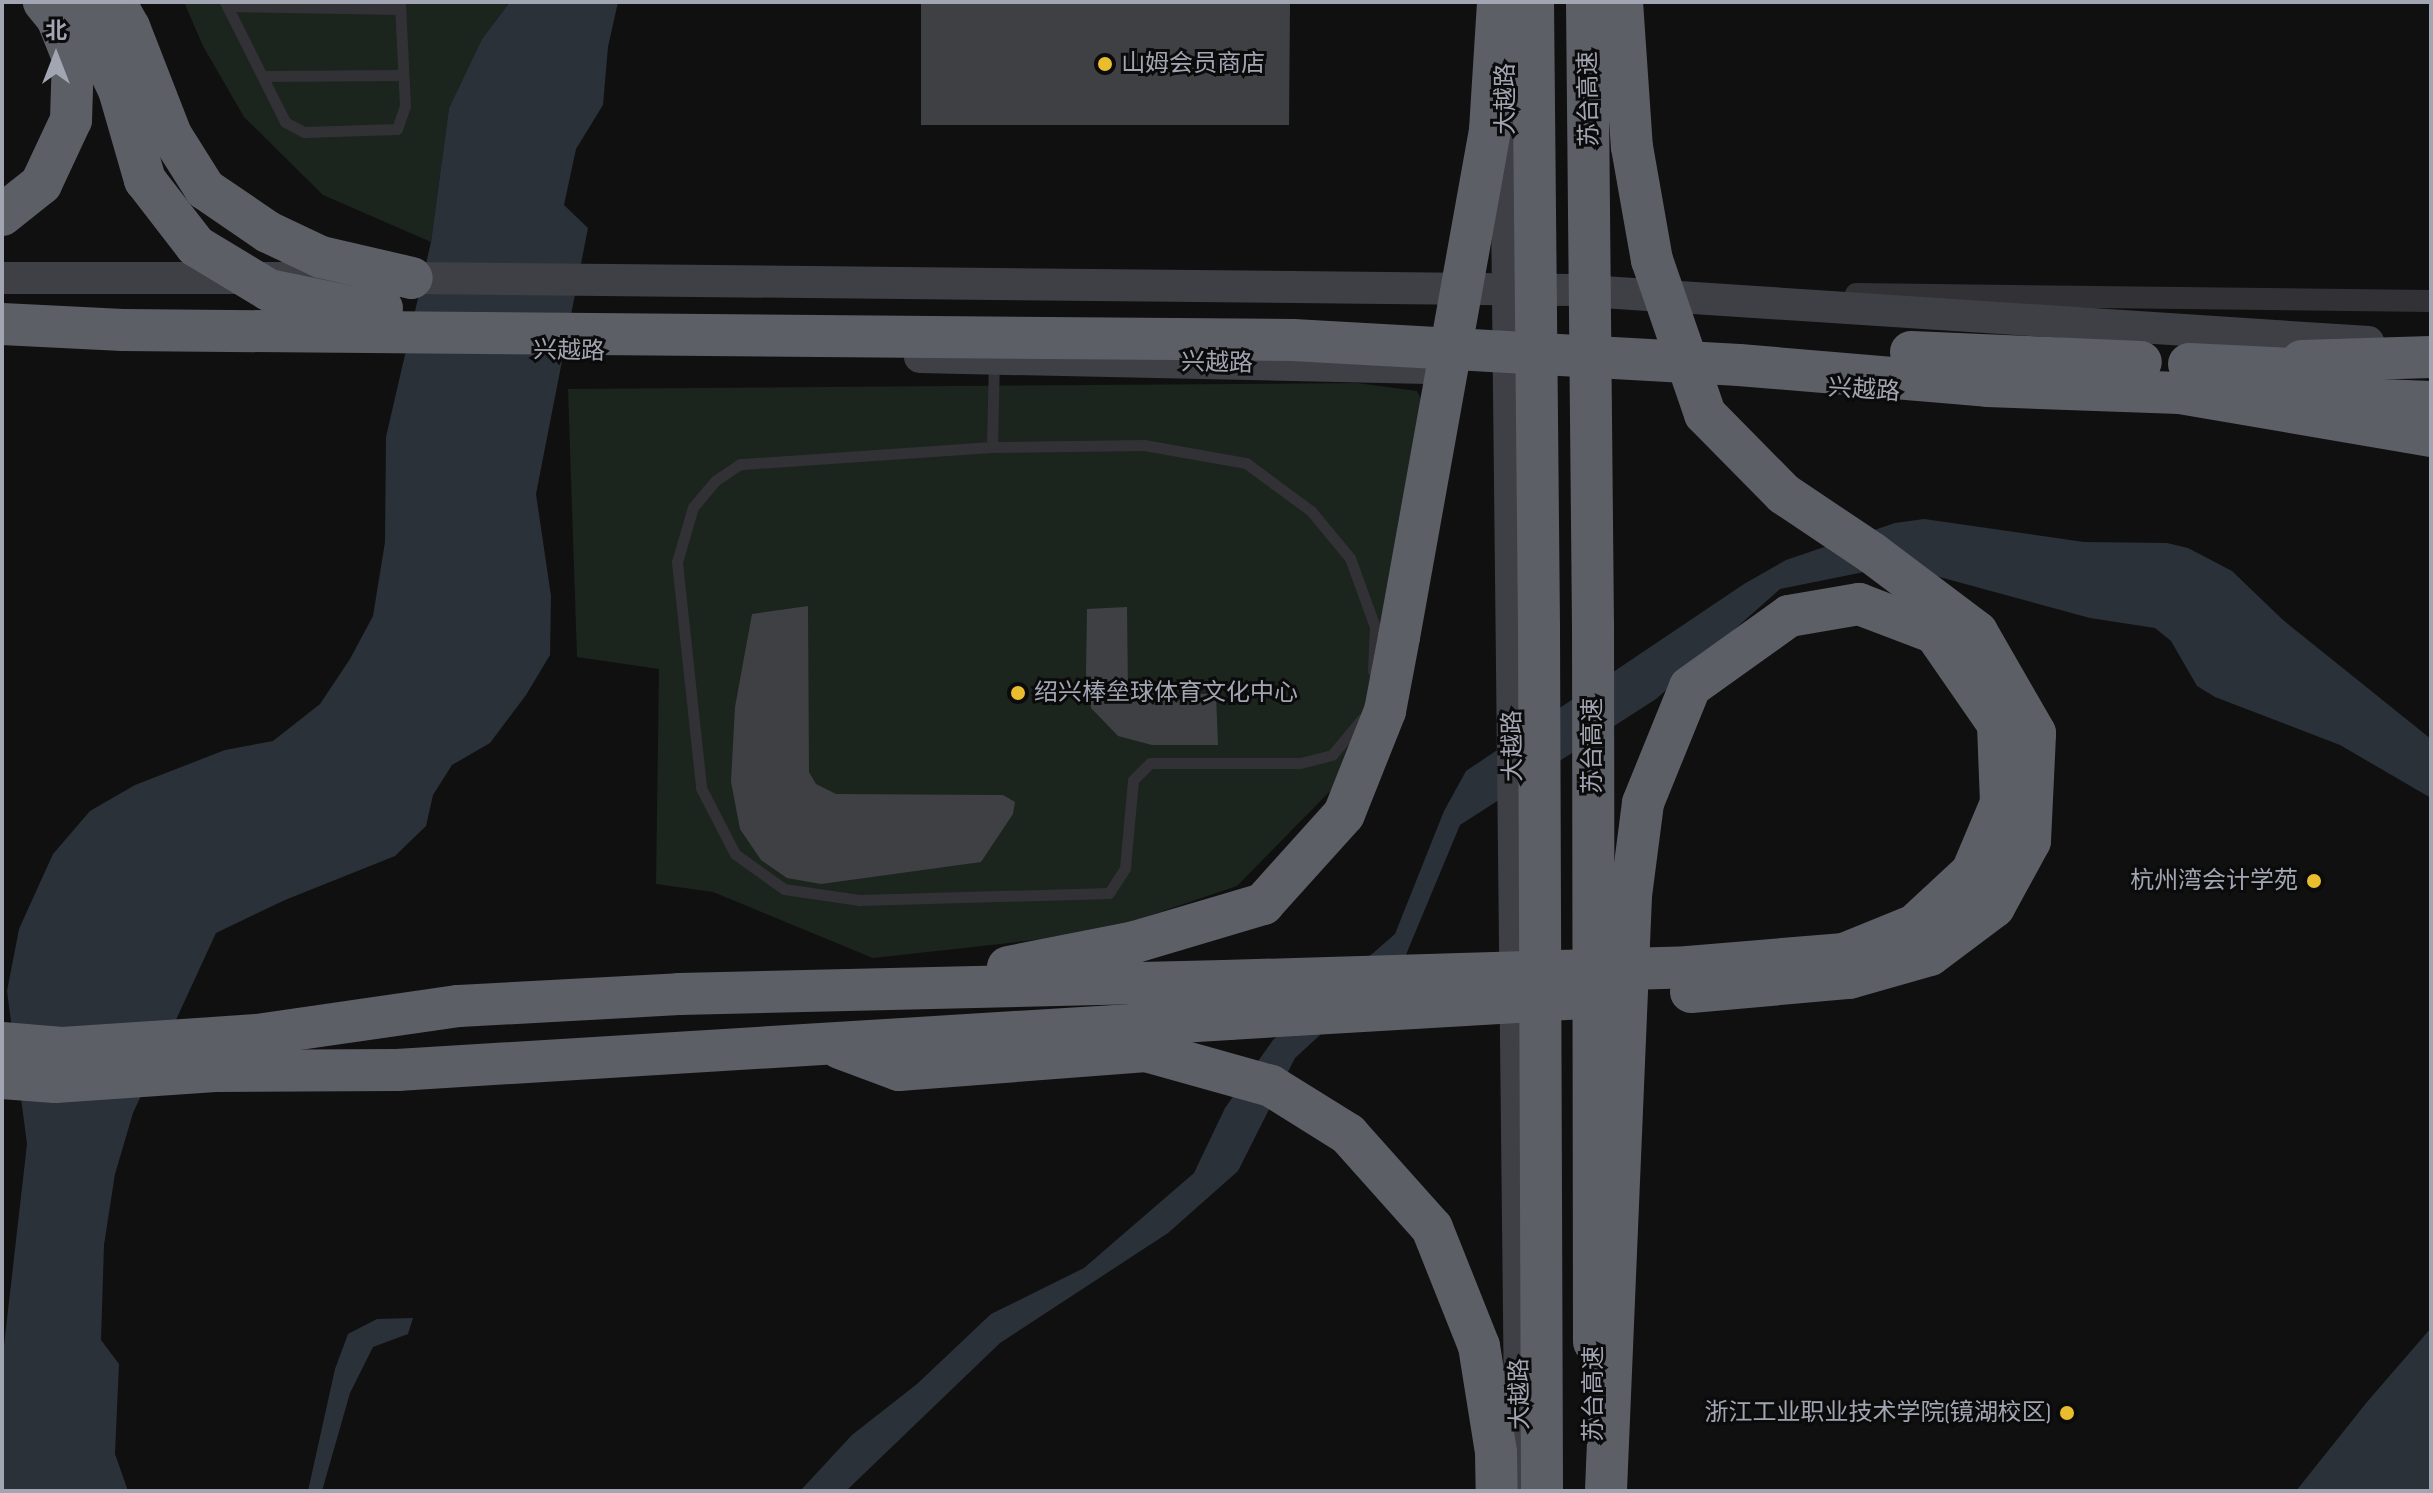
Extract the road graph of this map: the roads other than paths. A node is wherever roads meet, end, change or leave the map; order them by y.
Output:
1 (115, 2) edge
2 (1498, 2) edge
3 (1506, 2) edge
4 (1533, 2) edge
5 (1587, 2) edge
6 (1603, 2) edge
7 (1622, 2) edge
8 (226, 4) edge
9 (400, 6) edge
10 (59, 7) edge
11 (403, 75) junction
12 (263, 76) junction
13 (2, 215) edge
14 (2, 278) edge
15 (412, 278) junction
16 (1508, 288) junction
17 (1605, 292) junction
18 (2431, 301) edge
19 (2, 324) edge
20 (2, 336) edge
21 (61, 341) junction
22 (2431, 346) edge
23 (2, 352) edge
24 (2431, 357) edge
25 (994, 359) junction
26 (1509, 370) junction
27 (1606, 374) junction
28 (2431, 375) edge
29 (2184, 379) junction
30 (2431, 402) edge
31 (2431, 422) edge
32 (2431, 436) edge
33 (992, 447) junction
34 (1373, 685) dead end
35 (1364, 711) dead end
36 (877, 991) junction
37 (2, 1043) edge
38 (828, 1043) junction
39 (2, 1078) edge
40 (1497, 1491) edge
41 (1521, 1491) edge
42 (1542, 1491) edge
43 (1594, 1491) edge
44 (1606, 1491) edge
45 (1614, 1491) edge

1 - 15 highway
2 - 36 highway, bridge
3 - 16 main road, 大越路
4 - 42 highway, bridge
5 - 43 highway, 苏台高速, bridge
6 - 17 main road
7 - 38 highway, bridge
8 - 9 lane
8 - 12 lane
9 - 11 lane
10 - 13 highway
10 - 29 highway, bridge
11 - 12 lane
11 - 12 lane
14 - 15 main road
15 - 16 main road
16 - 17 main road
16 - 26 main road, 大越路
17 - 18 street
17 - 22 main road
17 - 27 main road
19 - 29 highway, bridge
20 - 21 main road, 兴越路
21 - 23 highway
21 - 25 main road, 兴越路
24 - 29 highway
25 - 26 main road, 兴越路
25 - 33 lane
26 - 27 main road, 兴越路
26 - 41 main road, 大越路
27 - 31 main road, 兴越路
27 - 45 main road
28 - 29 highway
29 - 30 highway, bridge
29 - 32 highway, bridge
33 - 34 lane
33 - 35 lane
36 - 37 highway
36 - 44 highway, bridge
38 - 39 highway
38 - 40 highway

